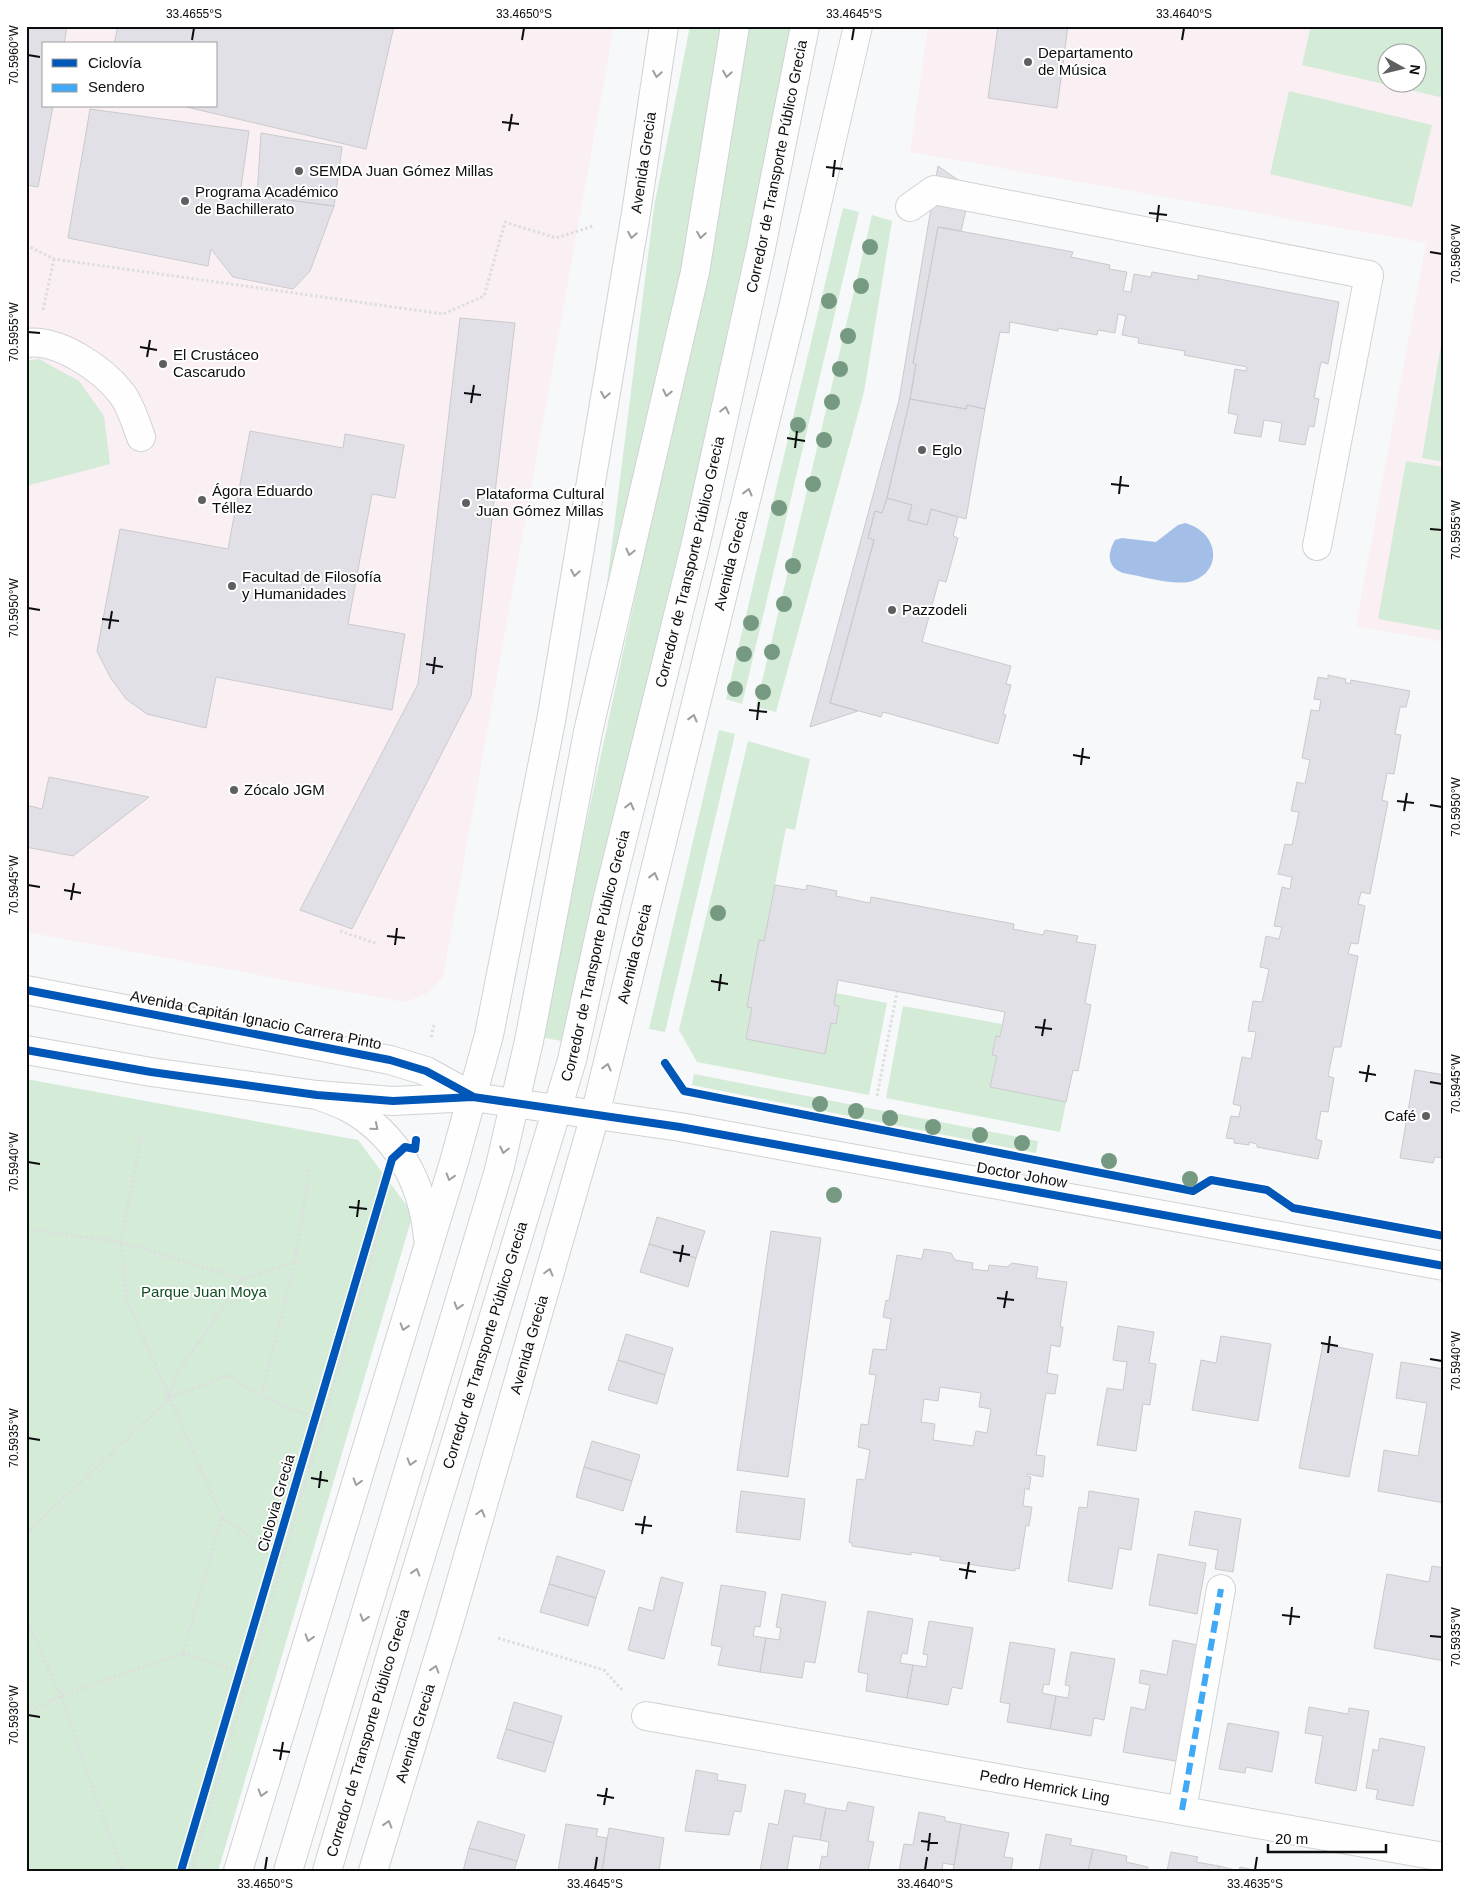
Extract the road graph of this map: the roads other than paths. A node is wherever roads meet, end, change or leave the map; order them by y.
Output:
1 (664, 26) edge
2 (735, 26) edge
3 (805, 26) edge
4 (858, 26) edge
5 (910, 207) dead end
6 (31, 342) edge
7 (141, 437) dead end
8 (1317, 546) dead end
9 (26, 990) edge
10 (26, 1050) edge
11 (317, 1095) junction
12 (473, 1097) junction
13 (515, 1103) junction
14 (558, 1109) junction
15 (595, 1115) junction
16 (428, 1247) junction
17 (1444, 1266) edge
18 (1221, 1589) dead end
19 (646, 1716) road end
20 (1182, 1810) junction
21 (1444, 1857) edge
22 (238, 1871) edge
23 (288, 1871) edge
24 (328, 1871) edge
25 (373, 1871) edge

1 -> 12 main road, Avenida Grecia
2 -> 13 main road
14 -> 3 main road, Corredor de Transporte Público Grecia
15 -> 4 main road, Avenida Grecia
5 - 8 main road
6 - 7 main road
9 - 12 main road, Avenida Capitán Ignacio Carrera Pinto
10 - 11 main road, Avenida Capitán Ignacio Carrera Pinto
11 - 12 main road, Avenida Capitán Ignacio Carrera Pinto
11 -> 16 main road
12 - 13 main road, Avenida Capitán Ignacio Carrera Pinto
12 -> 16 main road, Avenida Grecia
13 - 14 main road, Avenida Capitán Ignacio Carrera Pinto
13 -> 23 main road
14 - 15 main road, Avenida Capitán Ignacio Carrera Pinto
24 -> 14 main road, Corredor de Transporte Público Grecia
15 - 17 main road, Doctor Johow
25 -> 15 main road, Avenida Grecia
16 -> 22 main road, Avenida Grecia
18 - 20 main road
19 - 20 main road, Pedro Hemrick Ling
20 - 21 main road, Pedro Hemrick Ling

